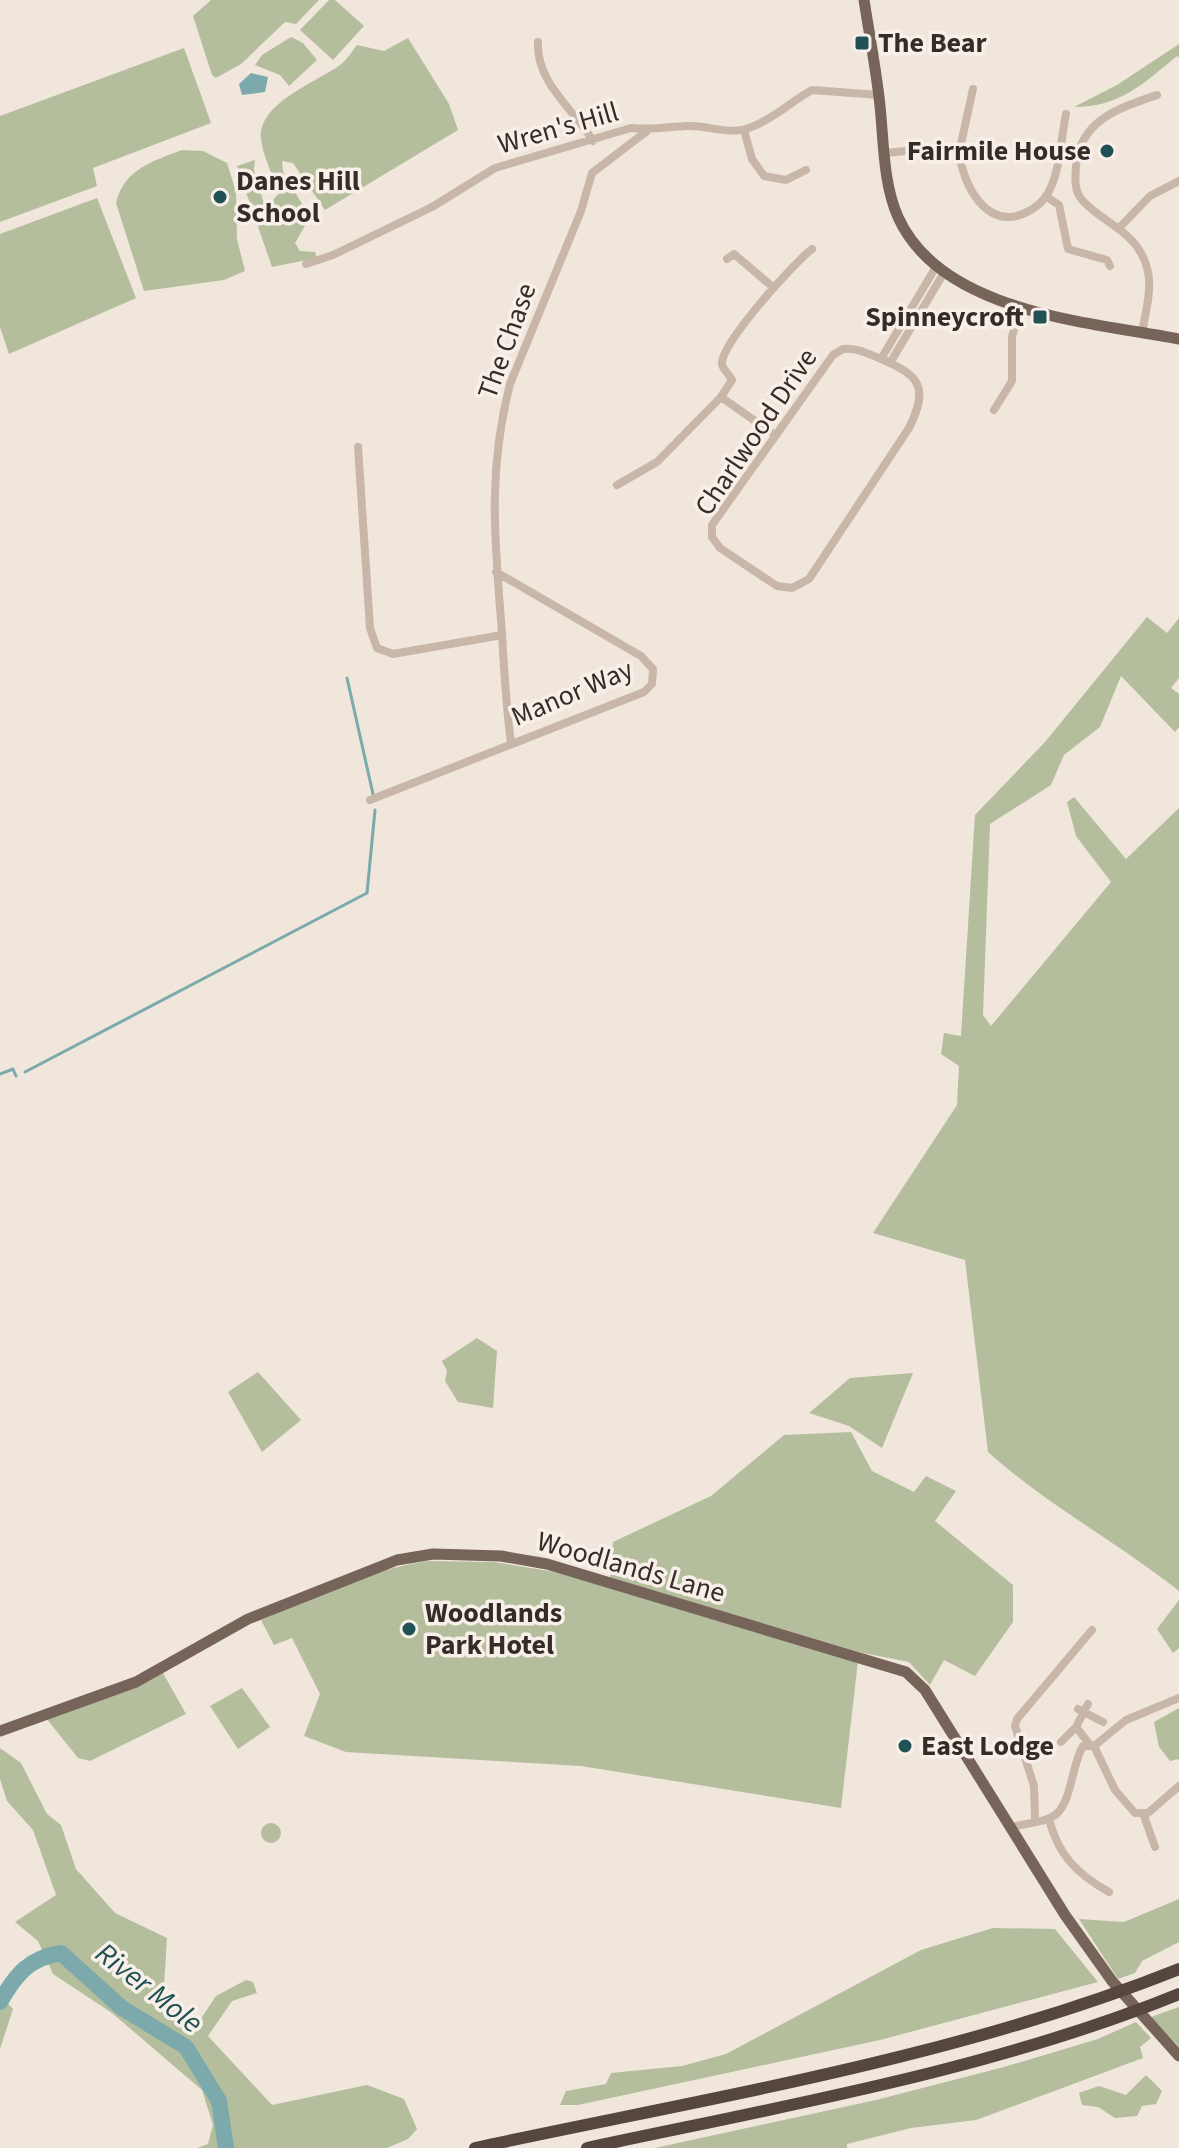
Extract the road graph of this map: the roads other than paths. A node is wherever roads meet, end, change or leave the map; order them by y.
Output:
1 (864, 0) edge
2 (538, 42) dead end
3 (973, 89) dead end
4 (879, 95) junction
5 (1157, 95) dead end
6 (1066, 114) dead end
7 (744, 130) junction
8 (647, 131) junction
9 (593, 141) junction
10 (885, 153) junction
11 (959, 153) junction
12 (806, 170) dead end
13 (1179, 181) edge
14 (1047, 197) junction
15 (1120, 227) junction
16 (812, 249) dead end
17 (727, 259) dead end
18 (306, 264) dead end
19 (1110, 266) dead end
20 (941, 268) junction
21 (774, 288) junction
22 (1020, 307) junction
23 (1142, 333) junction
24 (1179, 339) edge
25 (886, 361) junction
26 (721, 397) junction
27 (994, 410) dead end
28 (775, 435) junction
29 (358, 447) dead end
30 (617, 485) dead end
31 (496, 572) junction
32 (502, 635) junction
33 (511, 743) junction
34 (370, 800) dead end
35 (1092, 1630) dead end
36 (1179, 1698) edge
37 (1103, 1722) dead end
38 (1076, 1727) junction
39 (0, 1731) edge
40 (1061, 1742) dead end
41 (1092, 1746) junction
42 (1179, 1786) edge
43 (1143, 1813) junction
44 (1035, 1819) junction
45 (1049, 1819) junction
46 (1013, 1827) junction
47 (1155, 1847) dead end
48 (1109, 1892) dead end
49 (1179, 1969) edge
50 (1179, 1994) edge
51 (1179, 2056) edge
52 (475, 2148) edge
53 (587, 2148) edge

1 - 4 main road
2 - 9 street
3 - 11 street
4 - 7 street, Wren's Hill
4 - 10 main road
5 - 15 street
6 - 14 street
7 - 8 street, Wren's Hill
7 - 12 street
8 - 9 street, Wren's Hill
8 - 31 street, The Chase
9 - 18 street, Wren's Hill
10 - 11 street
10 - 20 main road
11 - 14 street
13 - 15 street
14 - 19 street
15 - 23 street
16 - 21 street
17 - 21 street
20 - 22 main road
20 - 25 street
21 - 26 street
22 - 23 main road
22 - 27 street
23 - 24 main road
25 - 28 street, Charlwood Drive
25 - 28 street, Charlwood Drive
26 - 28 street
26 - 30 street
29 - 32 street
31 - 32 street, The Chase
31 - 33 street, Manor Way
32 - 33 street, The Chase
33 - 34 street, Manor Way
35 - 44 street
36 - 41 street
37 - 38 street
38 - 40 street
38 - 41 street
39 - 46 main road, Woodlands Lane
41 - 43 street
41 - 45 street
42 - 43 street
43 - 47 street
44 - 45 street
44 - 46 street
45 - 48 street
46 - 51 main road, Woodlands Lane
49 - 52 highway
50 - 53 highway

